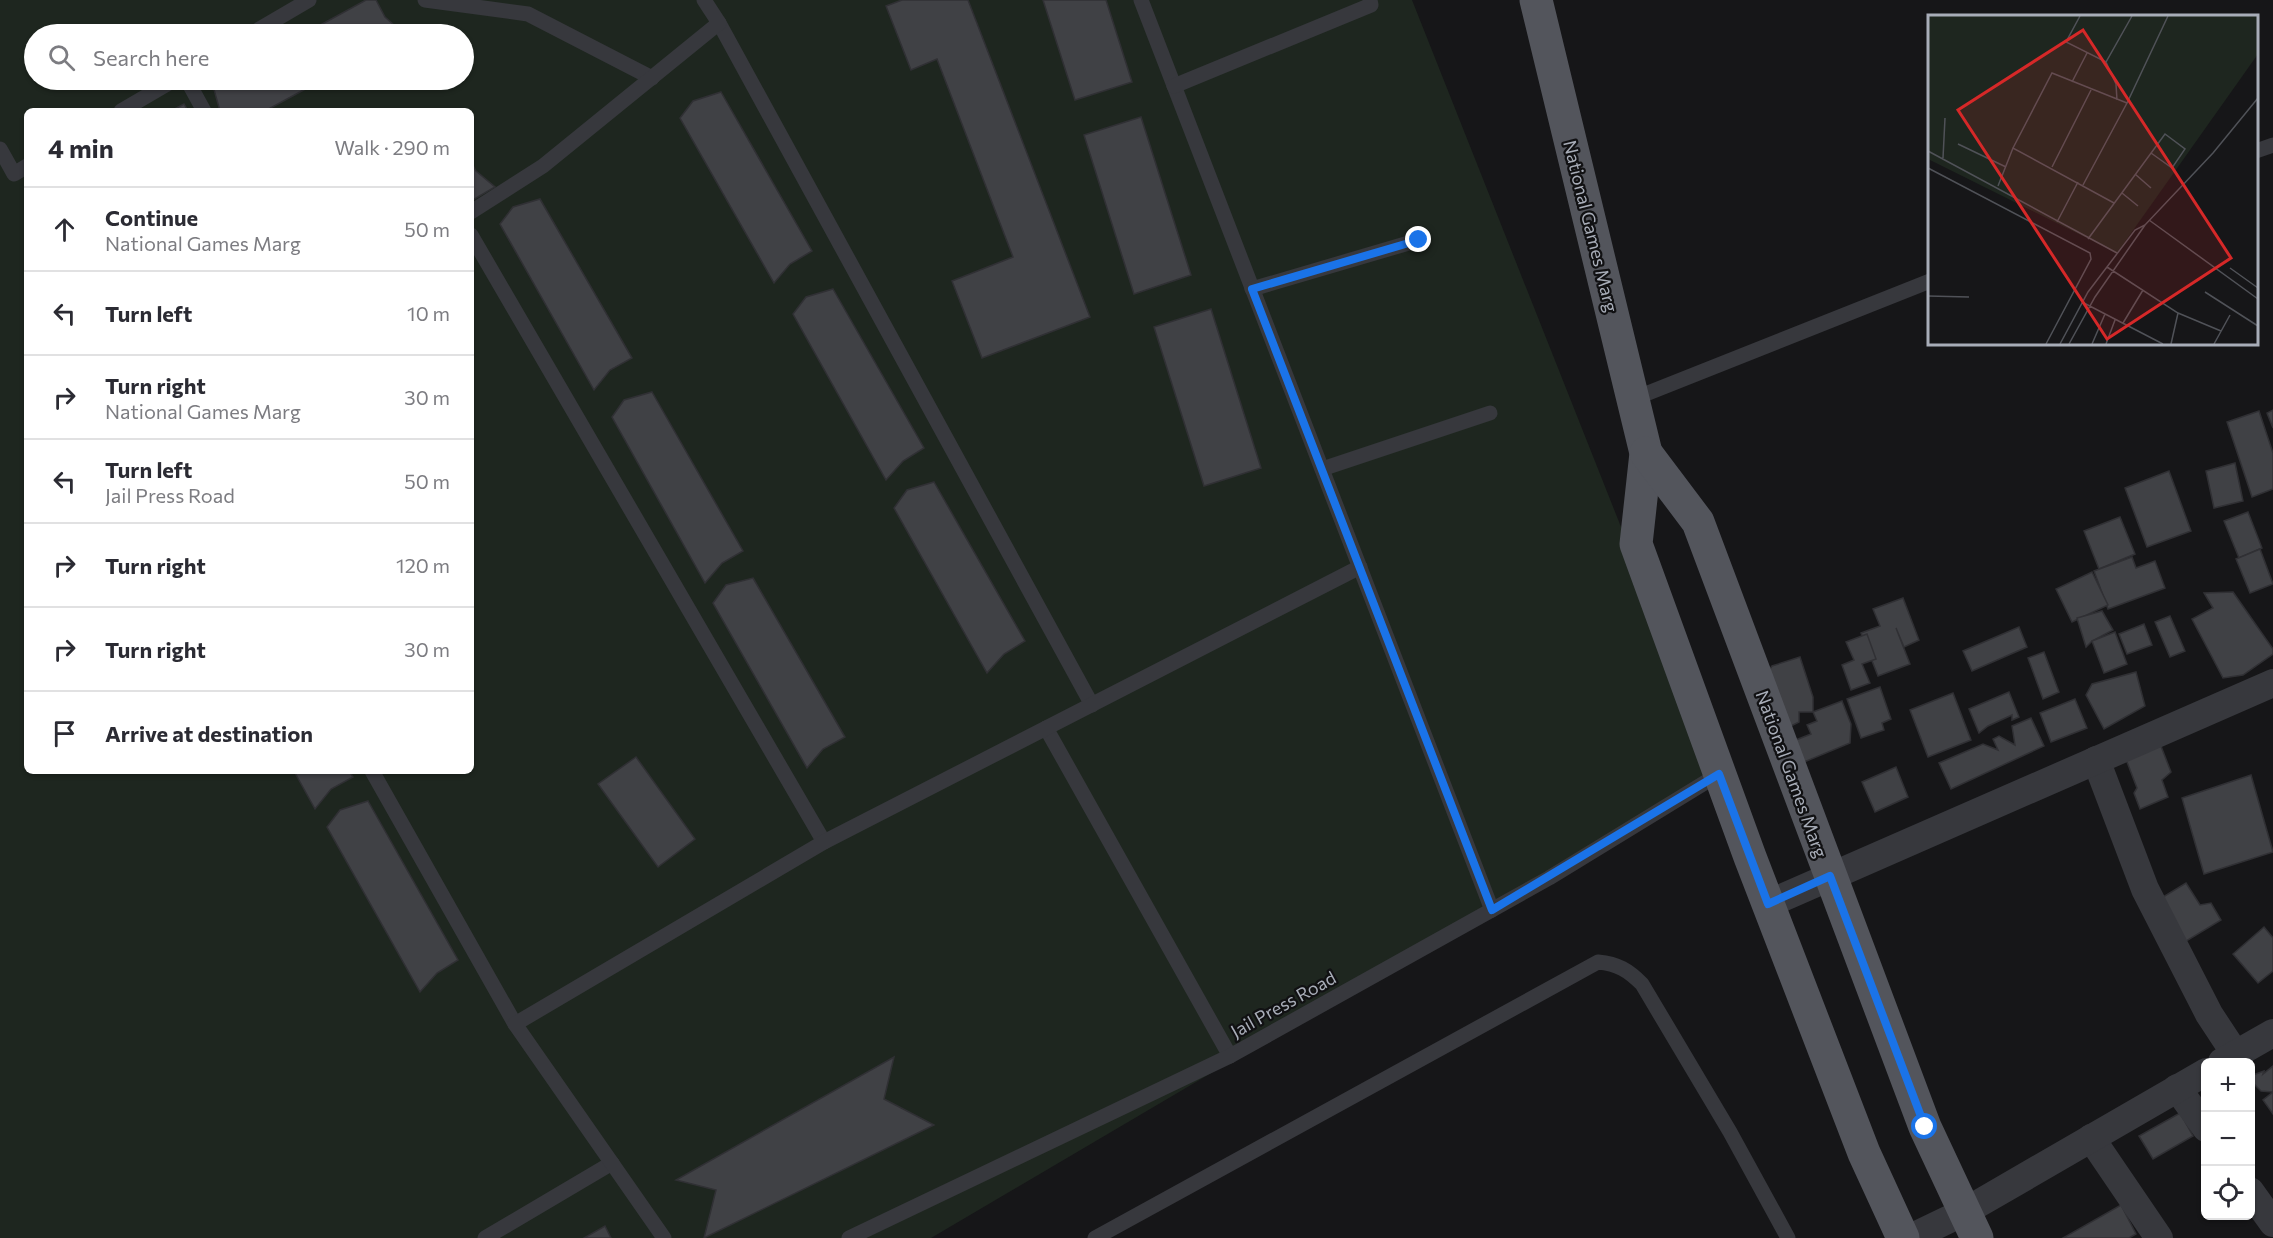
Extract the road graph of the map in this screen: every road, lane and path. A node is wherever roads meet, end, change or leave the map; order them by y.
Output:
1 (309, 0) edge
2 (425, 0) edge
3 (704, 0) edge
4 (1141, 0) edge
5 (1370, 0) edge
6 (1536, 0) edge
7 (268, 24) edge
8 (719, 24) junction
9 (652, 78) junction
10 (1174, 86) junction
11 (157, 90) edge
12 (192, 90) edge
13 (126, 108) edge
14 (202, 108) edge
15 (2273, 145) edge
16 (0, 149) edge
17 (2258, 150) edge
18 (24, 168) edge
19 (474, 210) edge
20 (474, 240) edge
21 (1419, 240) dead end
22 (1928, 281) edge
23 (1252, 289) junction
24 (1633, 399) junction
25 (1490, 413) dead end
26 (1646, 453) junction
27 (1322, 469) junction
28 (1360, 567) junction
29 (2273, 683) edge
30 (1092, 705) junction
31 (1046, 728) junction
32 (2096, 760) junction
33 (374, 774) edge
34 (1719, 774) junction
35 (824, 842) junction
36 (1830, 876) junction
37 (1768, 904) junction
38 (1492, 910) junction
39 (514, 1024) junction
40 (2273, 1033) edge
41 (1230, 1056) junction
42 (2229, 1058) edge
43 (2201, 1074) edge
44 (2177, 1088) junction
45 (2201, 1122) edge
46 (2091, 1138) junction
47 (612, 1163) junction
48 (2255, 1198) edge
49 (2273, 1223) edge
50 (1970, 1225) edge
51 (485, 1238) edge
52 (664, 1238) edge
53 (849, 1238) edge
54 (1095, 1238) edge
55 (1788, 1238) edge
56 (1903, 1238) edge
57 (1911, 1238) edge
58 (2159, 1238) edge

1 - 7 lane
2 - 9 lane
3 - 8 lane
4 - 10 lane
5 - 10 lane
6 - 24 main road, National Games Marg
8 - 9 lane
8 - 30 lane
9 - 19 lane
10 - 23 lane
11 - 13 lane
12 - 14 lane
15 - 17 lane
16 - 18 lane
20 - 35 lane
21 - 23 lane
22 - 24 lane
23 - 27 lane
24 - 26 main road, National Games Marg
25 - 27 lane
26 - 34 main road, National Games Marg
26 - 36 main road, National Games Marg
27 - 28 lane
28 - 30 lane
28 - 38 lane
29 - 32 street
30 - 31 lane
31 - 35 lane
31 - 41 lane
32 - 36 street
32 - 42 street
33 - 39 lane
34 - 37 main road, National Games Marg
34 - 38 lane, Jail Press Road
35 - 39 lane
36 - 37 street
36 - 50 main road, National Games Marg
37 - 56 main road, National Games Marg
38 - 41 lane, Jail Press Road
39 - 47 lane
40 - 42 street
41 - 53 lane, Jail Press Road
43 - 44 street
44 - 45 street
44 - 46 street
46 - 50 street
46 - 58 street
47 - 51 lane
47 - 52 lane
48 - 49 street
50 - 57 street
54 - 55 lane

